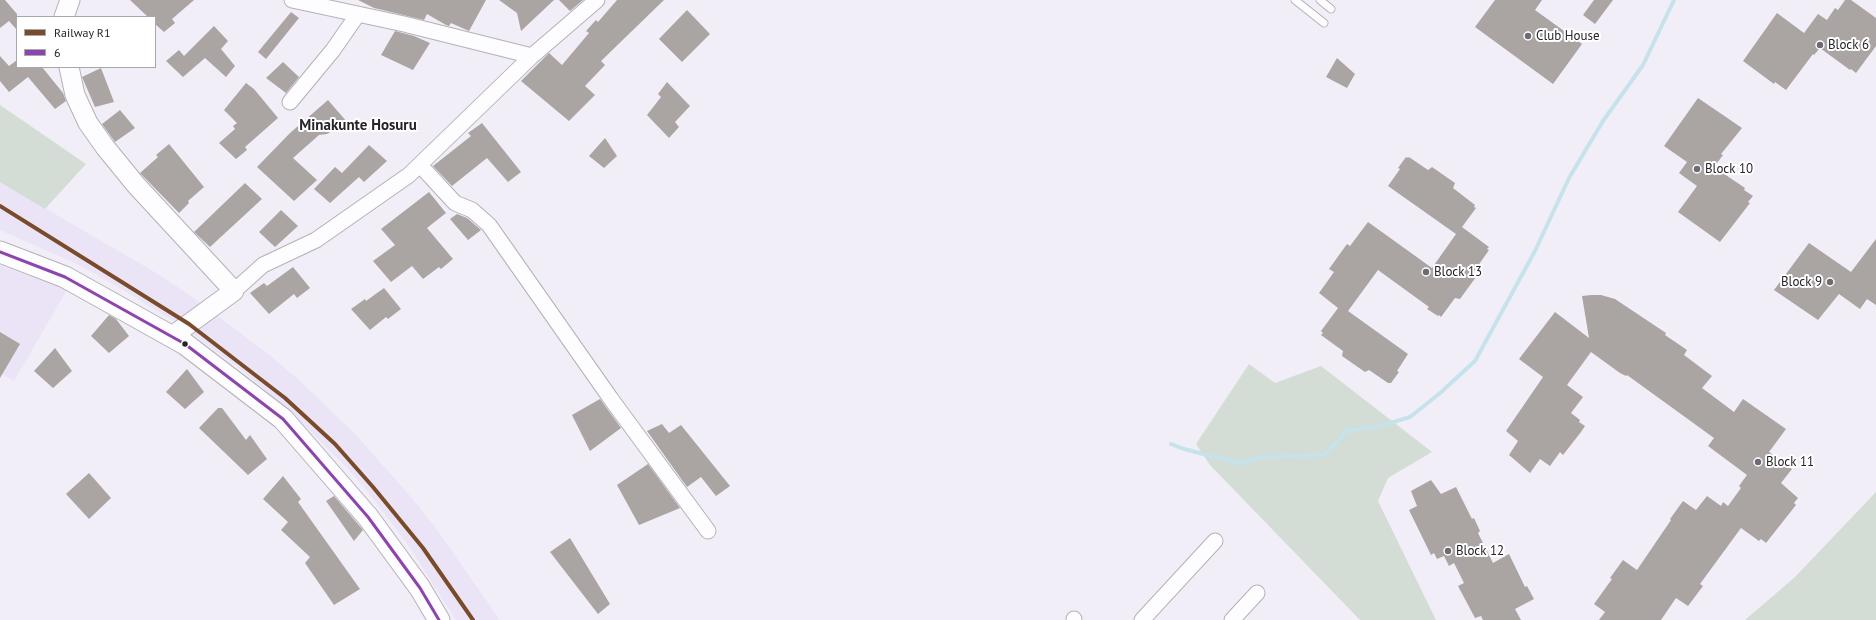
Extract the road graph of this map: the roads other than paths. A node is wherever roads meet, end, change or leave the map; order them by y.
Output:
1 (70, 0) edge
2 (292, 0) edge
3 (596, 0) edge
4 (1294, 0) edge
5 (1320, 0) edge
6 (1332, 9) dead end
7 (358, 14) junction
8 (64, 16) edge
9 (1324, 23) dead end
10 (532, 56) junction
11 (69, 68) edge
12 (290, 102) dead end
13 (420, 165) junction
14 (0, 252) edge
15 (234, 291) junction
16 (171, 337) junction
17 (708, 531) dead end
18 (1215, 541) dead end
19 (1257, 593) dead end
20 (438, 620) edge
21 (1142, 620) edge
22 (1232, 620) edge

1 - 8 street
2 - 7 street
3 - 10 street
4 - 9 lane
5 - 6 lane
7 - 10 street
7 - 12 street
10 - 13 street
11 - 15 street
13 - 15 street
13 - 17 street
14 - 16 main road
15 - 16 street
16 - 20 main road
18 - 21 street
19 - 22 street

